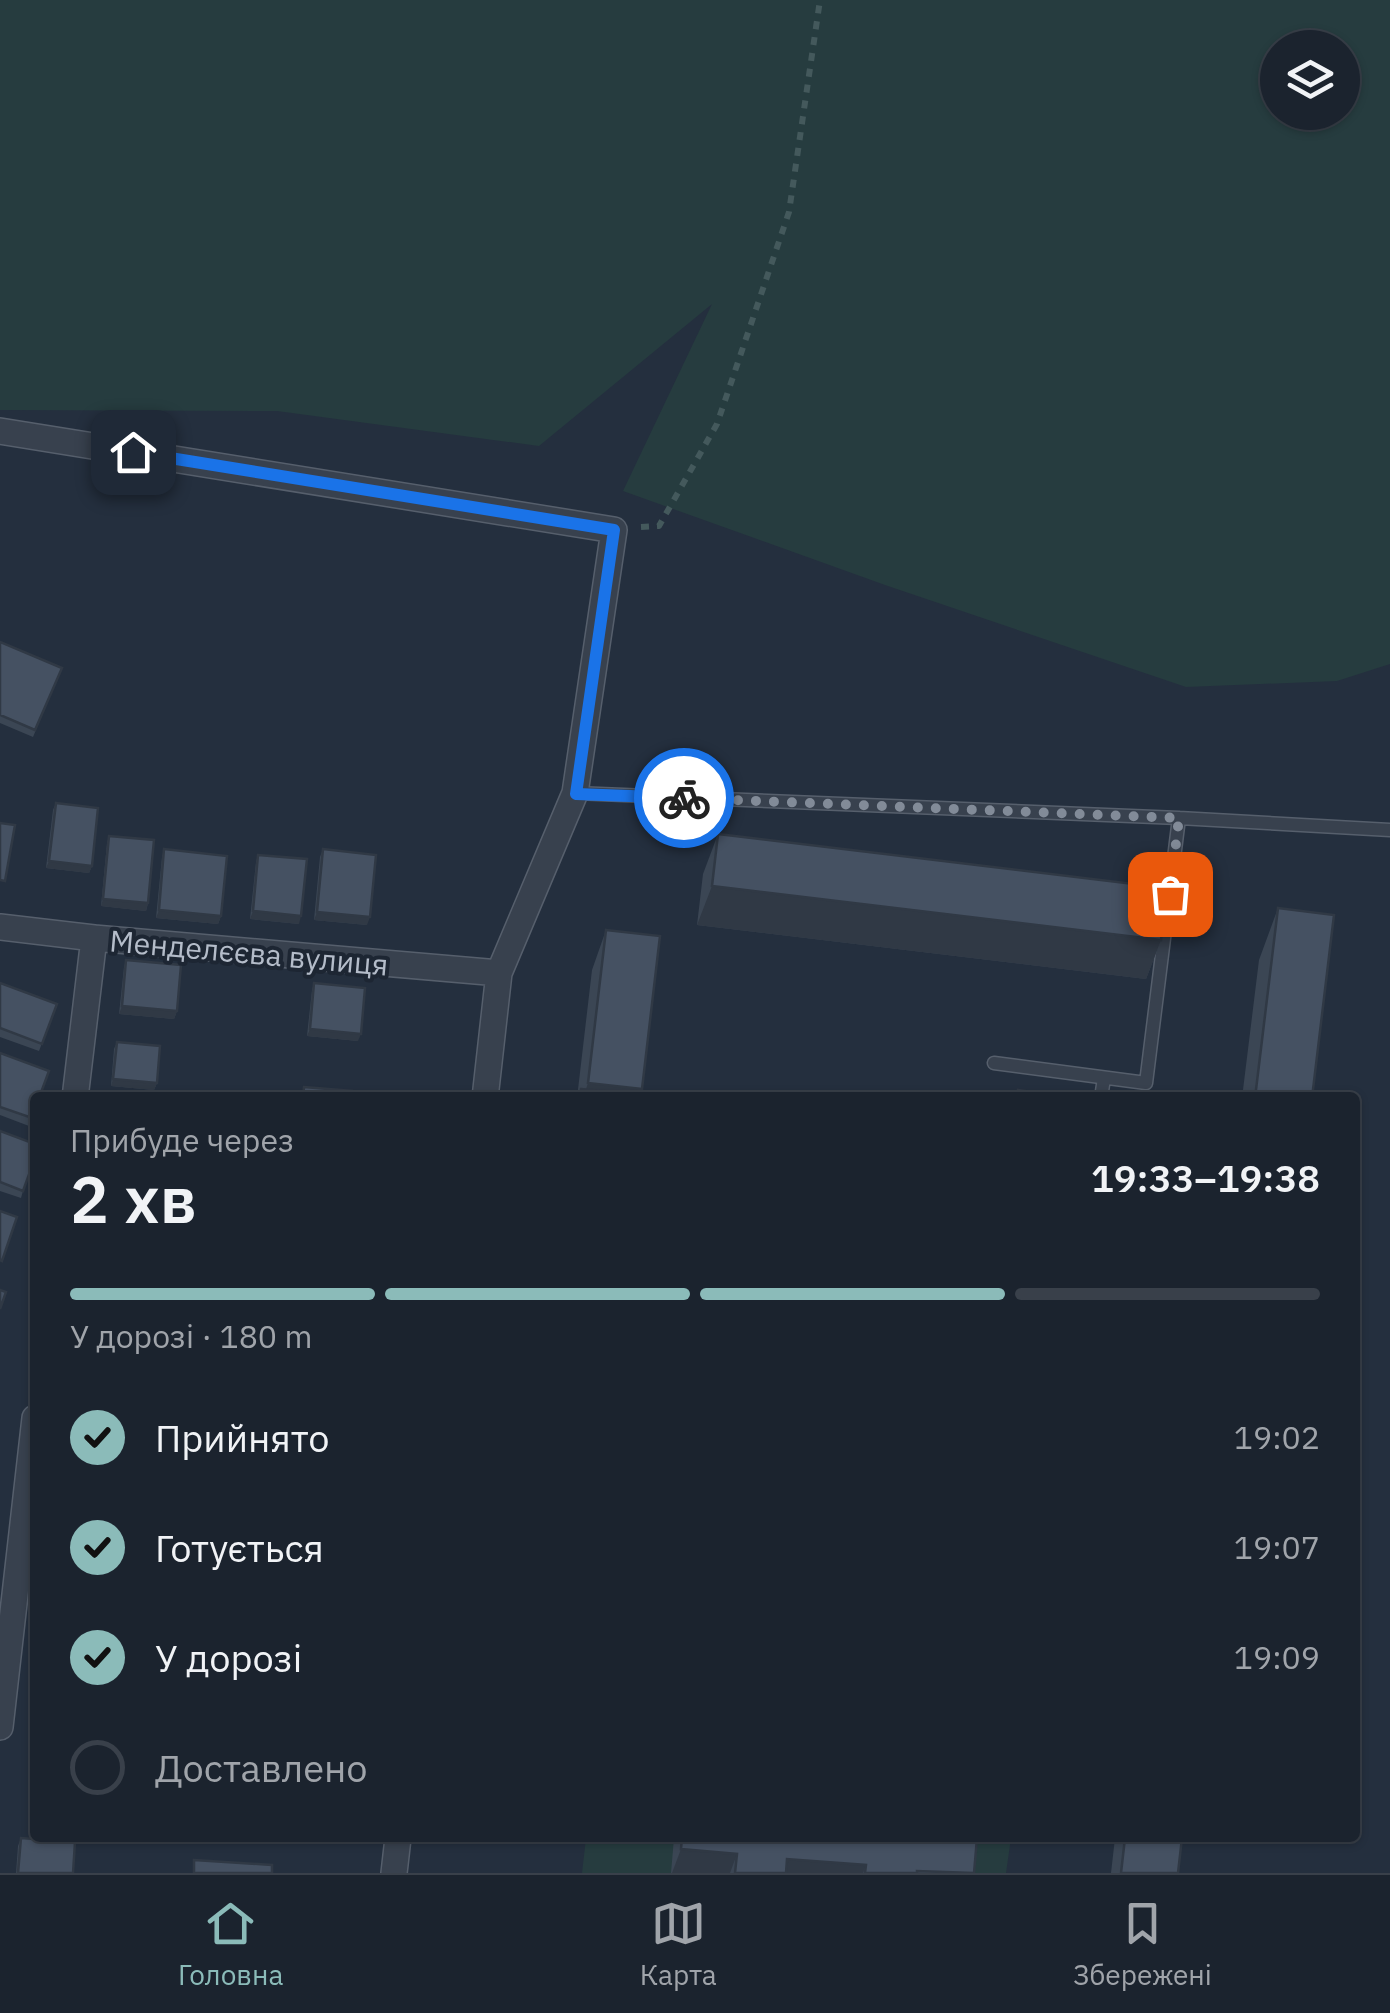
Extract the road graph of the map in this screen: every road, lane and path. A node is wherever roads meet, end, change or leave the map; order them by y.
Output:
1 (820, 0) edge
2 (0, 430) edge
3 (614, 530) junction
4 (576, 794) junction
5 (1179, 818) junction
6 (1390, 830) edge
7 (0, 928) edge
8 (94, 938) junction
9 (499, 973) junction
10 (994, 1063) dead end
11 (1104, 1078) junction
12 (76, 1092) edge
13 (486, 1092) edge
14 (1102, 1092) edge
15 (30, 1463) edge
16 (17, 1580) edge
17 (0, 1727) edge
18 (398, 1842) edge
19 (394, 1873) edge

1 - 3 path
2 - 3 street
3 - 4 street
4 - 5 lane
4 - 9 street
5 - 6 lane
5 - 11 lane
7 - 8 street, Менделєєва вулиця
8 - 9 street, Менделєєва вулиця
8 - 12 street
9 - 13 street
10 - 11 lane
11 - 14 lane
15 - 16 street
16 - 17 street
18 - 19 street

